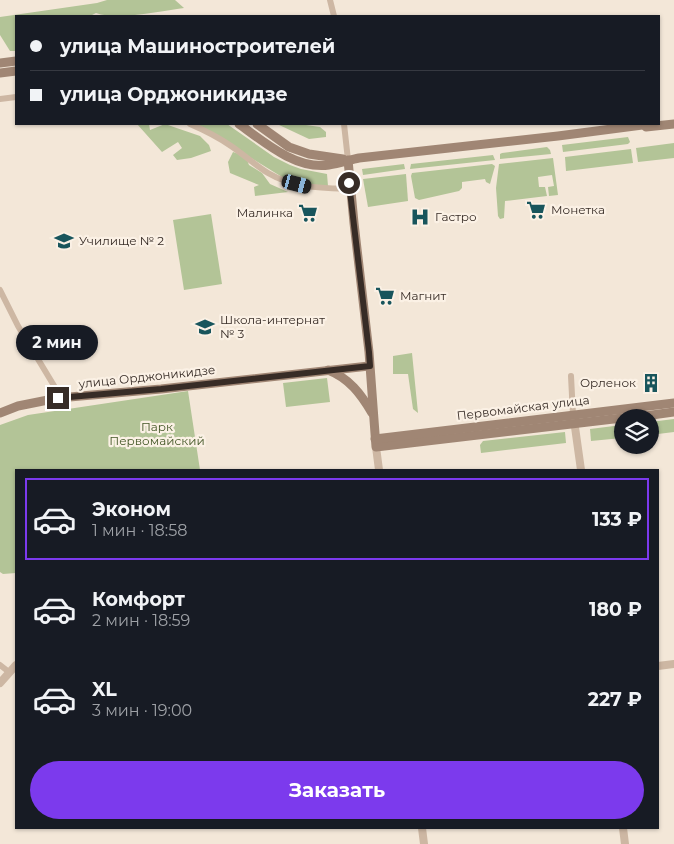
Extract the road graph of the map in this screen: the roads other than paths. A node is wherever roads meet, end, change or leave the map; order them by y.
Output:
1 (330, 0) edge
2 (334, 15) edge
3 (15, 61) edge
4 (0, 64) edge
5 (15, 71) edge
6 (0, 73) edge
7 (15, 97) edge
8 (0, 99) edge
9 (674, 122) edge
10 (660, 123) edge
11 (660, 124) edge
12 (193, 125) edge
13 (240, 125) edge
14 (258, 125) edge
15 (344, 125) edge
16 (642, 125) edge
17 (648, 125) edge
18 (604, 130) junction
19 (348, 160) junction
20 (350, 189) junction
21 (0, 290) edge
22 (370, 366) junction
23 (328, 370) junction
24 (571, 376) dead end
25 (58, 398) junction
26 (674, 403) edge
27 (674, 412) edge
28 (0, 413) edge
29 (372, 414) junction
30 (659, 414) edge
31 (614, 418) edge
32 (574, 420) junction
33 (375, 443) junction
34 (379, 469) edge
35 (581, 469) edge
36 (674, 664) edge
37 (0, 665) edge
38 (15, 666) edge
39 (659, 666) edge
40 (9, 672) junction
41 (0, 683) edge
42 (422, 829) edge
43 (623, 829) edge
44 (424, 844) edge
45 (625, 844) edge

1 - 2 street
3 - 4 main road
5 - 6 main road
7 - 8 street
9 - 10 main road
9 - 11 main road
12 - 20 street
13 - 19 main road
14 - 19 main road
15 - 19 street
16 - 18 main road
17 - 18 main road
18 - 19 main road
19 - 20 main road
20 - 22 main road
21 - 25 street
22 - 23 main road, улица Орджоникидзе
22 - 29 main road
23 - 25 main road, улица Орджоникидзе
23 - 29 main road
24 - 32 street
25 - 28 main road, улица Орджоникидзе
26 - 32 main road, Первомайская улица
27 - 30 main road
29 - 33 main road
31 - 32 main road, Первомайская улица
32 - 33 main road, Первомайская улица
32 - 35 street
33 - 34 street
36 - 39 street
37 - 40 street
38 - 40 street
40 - 41 street
42 - 44 street
43 - 45 street

